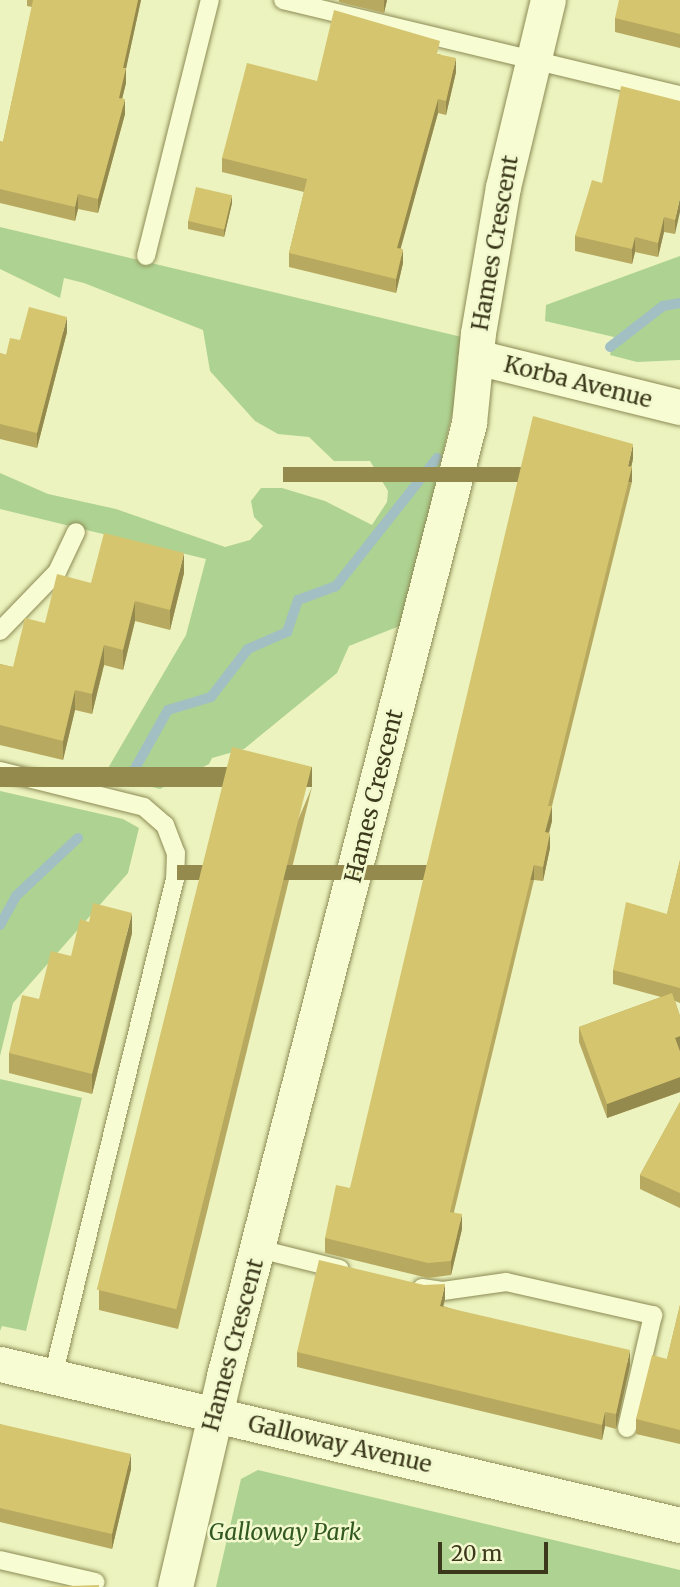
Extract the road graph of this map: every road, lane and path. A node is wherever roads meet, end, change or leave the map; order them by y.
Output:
1 (210, 0) edge
2 (283, 0) edge
3 (548, 0) edge
4 (533, 58) junction
5 (680, 95) edge
6 (146, 256) dead end
7 (476, 357) junction
8 (680, 407) edge
9 (76, 532) dead end
10 (0, 631) edge
11 (0, 771) edge
12 (258, 1249) junction
13 (361, 1274) edge
14 (401, 1283) edge
15 (0, 1364) edge
16 (53, 1376) junction
17 (215, 1414) junction
18 (627, 1428) dead end
19 (680, 1525) edge
20 (0, 1560) edge
21 (95, 1582) edge
22 (176, 1587) edge

1 - 6 lane
2 - 4 lane
3 - 4 street, Hames Crescent
4 - 5 lane
4 - 7 street, Hames Crescent
7 - 8 street, Korba Avenue
7 - 12 street, Hames Crescent
9 - 10 lane
11 - 16 lane
12 - 13 lane
12 - 17 street, Hames Crescent
14 - 18 lane
15 - 16 street, Galloway Avenue
16 - 17 street, Galloway Avenue
17 - 19 street, Galloway Avenue
17 - 22 street, Hames Crescent
20 - 21 lane

